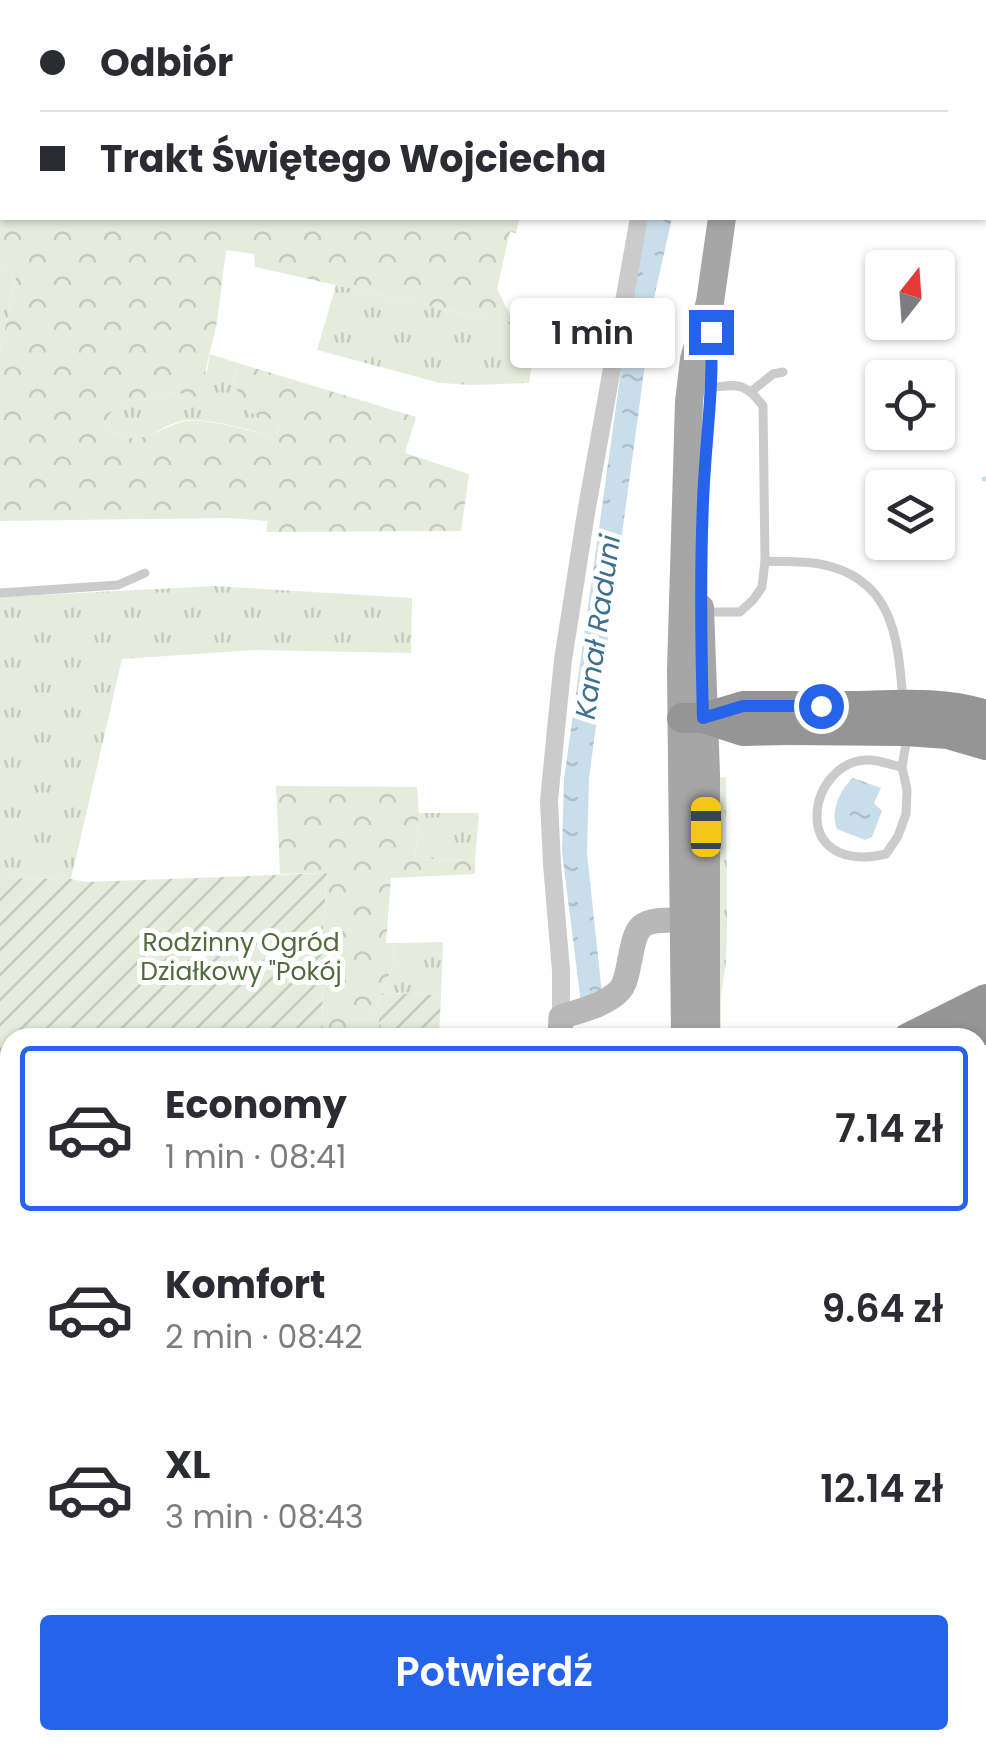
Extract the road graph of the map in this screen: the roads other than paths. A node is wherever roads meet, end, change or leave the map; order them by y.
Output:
1 (639, 220) edge
2 (722, 220) edge
3 (710, 302) junction
4 (782, 372) dead end
5 (709, 388) junction
6 (752, 391) junction
7 (764, 561) junction
8 (145, 573) dead end
9 (0, 593) edge
10 (700, 611) junction
11 (986, 715) edge
12 (693, 718) junction
13 (788, 718) junction
14 (986, 744) edge
15 (902, 767) junction
16 (682, 920) junction
17 (986, 998) edge
18 (566, 1022) edge
19 (685, 1028) edge
20 (706, 1028) edge
21 (928, 1028) edge

1 - 18 street
2 - 3 main road
3 - 5 main road
3 - 12 main road
4 - 6 lane
5 - 6 lane
5 - 10 main road
6 - 7 lane
7 - 10 lane
7 - 15 lane
8 - 9 lane
10 - 12 main road
11 - 13 highway, bridge
12 - 13 highway
12 - 16 main road
12 - 20 main road
13 - 14 highway, bridge
15 - 15 lane
16 - 18 street
16 - 19 main road
17 - 21 highway

